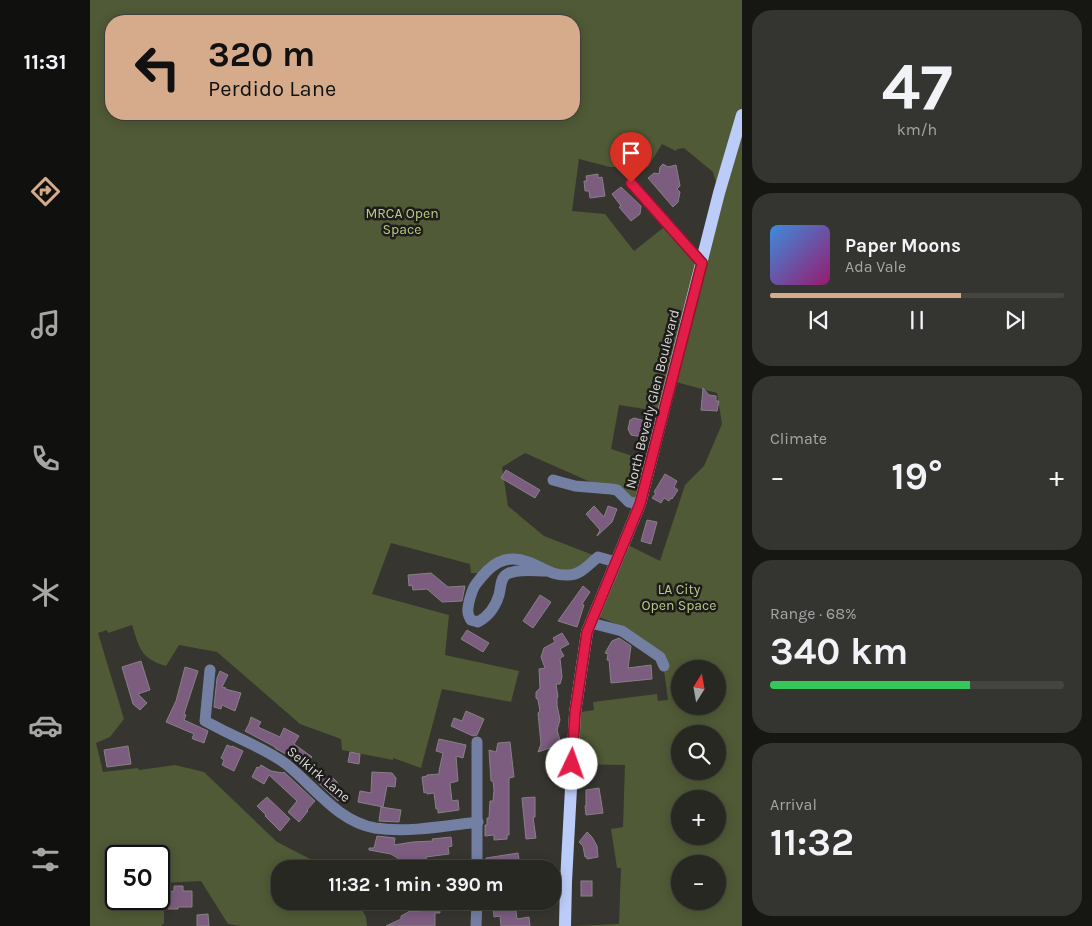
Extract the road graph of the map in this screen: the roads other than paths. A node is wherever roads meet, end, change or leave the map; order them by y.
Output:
1 (742, 115) edge
2 (631, 183) dead end
3 (702, 263) junction
4 (553, 480) dead end
5 (640, 504) junction
6 (616, 562) junction
7 (546, 571) junction
8 (591, 623) junction
9 (664, 666) dead end
10 (210, 670) dead end
11 (477, 742) dead end
12 (478, 822) junction
13 (477, 860) edge
14 (477, 910) edge
15 (476, 926) edge
16 (565, 926) edge

1 - 3 main road, North Beverly Glen Boulevard
2 - 3 street
3 - 5 main road, North Beverly Glen Boulevard
4 - 5 street
5 - 6 main road, North Beverly Glen Boulevard
6 - 7 street
6 - 8 main road, North Beverly Glen Boulevard
7 - 7 street
8 - 9 street
8 - 16 main road, North Beverly Glen Boulevard
10 - 12 street, Selkirk Lane
11 - 12 street
12 - 13 street
14 - 15 street

